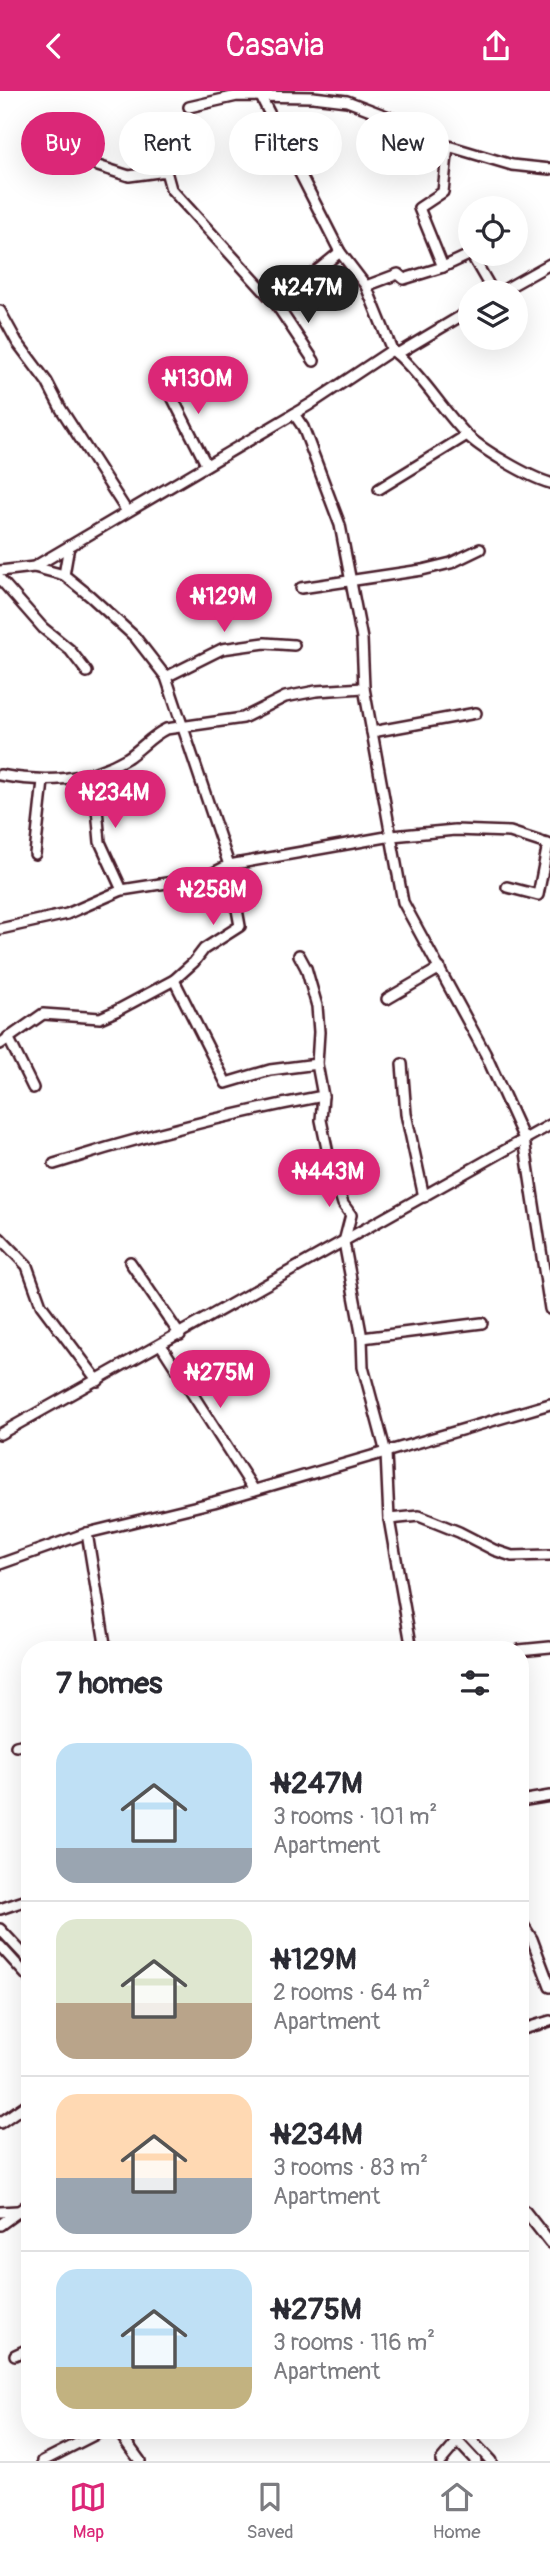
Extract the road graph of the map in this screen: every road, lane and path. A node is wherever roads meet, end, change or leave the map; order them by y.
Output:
1 (259, 94) edge
2 (189, 107) dead end
3 (376, 112) edge
4 (449, 146) edge
5 (105, 168) edge
6 (550, 169) edge
7 (445, 175) edge
8 (340, 252) junction
9 (458, 260) edge
10 (550, 264) edge
11 (443, 267) junction
12 (521, 280) edge
13 (366, 286) junction
14 (276, 304) junction
15 (0, 311) edge
16 (458, 317) edge
17 (395, 352) junction
18 (314, 361) dead end
19 (164, 381) dead end
20 (309, 405) junction
21 (294, 414) junction
22 (303, 427) junction
23 (467, 435) junction
24 (206, 464) junction
25 (550, 483) edge
26 (379, 489) dead end
27 (126, 510) junction
28 (69, 546) junction
29 (480, 549) dead end
30 (34, 567) junction
31 (0, 571) edge
32 (64, 575) junction
33 (0, 579) edge
34 (351, 580) junction
35 (302, 588) dead end
36 (294, 645) dead end
37 (87, 672) dead end
38 (166, 677) junction
39 (364, 688) junction
40 (476, 713) dead end
41 (184, 727) junction
42 (372, 732) junction
43 (0, 775) edge
44 (94, 775) junction
45 (43, 781) junction
46 (392, 836) junction
47 (549, 844) edge
48 (35, 854) dead end
49 (229, 865) junction
50 (507, 887) dead end
51 (122, 890) junction
52 (0, 929) edge
53 (299, 955) dead end
54 (440, 968) junction
55 (174, 980) junction
56 (387, 999) dead end
57 (8, 1037) junction
58 (0, 1044) edge
59 (317, 1064) junction
60 (402, 1064) dead end
61 (33, 1088) dead end
62 (323, 1096) junction
63 (550, 1125) edge
64 (524, 1139) junction
65 (54, 1164) dead end
66 (424, 1197) junction
67 (550, 1233) edge
68 (538, 1235) junction
69 (0, 1238) edge
70 (344, 1242) junction
71 (130, 1262) dead end
72 (550, 1309) edge
73 (482, 1323) dead end
74 (180, 1335) junction
75 (362, 1338) junction
76 (161, 1345) junction
77 (98, 1381) junction
78 (550, 1404) edge
79 (0, 1434) edge
80 (386, 1453) junction
81 (254, 1490) junction
82 (389, 1519) junction
83 (87, 1533) junction
84 (550, 1555) edge
85 (0, 1564) edge
86 (105, 1641) edge
87 (410, 1641) edge
88 (550, 1647) edge
89 (529, 1649) edge
90 (21, 1745) edge
91 (16, 1746) dead end
92 (550, 1796) edge
93 (529, 1800) edge
94 (21, 1902) edge
95 (0, 1909) edge
96 (0, 1929) edge
97 (529, 1934) edge
98 (0, 1946) edge
99 (21, 1951) edge
100 (21, 1969) edge
101 (550, 1987) edge
102 (550, 2021) edge
103 (529, 2027) edge
104 (21, 2108) edge
105 (0, 2123) edge
106 (19, 2211) joint
107 (0, 2212) edge
108 (529, 2217) edge
109 (0, 2225) edge
110 (550, 2243) edge
111 (21, 2352) edge
112 (15, 2355) dead end
113 (86, 2439) edge
114 (124, 2439) edge
115 (470, 2439) edge
116 (458, 2441) joint
117 (43, 2461) edge
118 (141, 2461) edge
119 (441, 2461) edge
120 (476, 2461) edge
121 (491, 2461) edge

1 - 2 street
1 - 3 street
1 - 8 street
4 - 6 street
5 - 14 street
7 - 11 street
8 - 13 street
8 - 14 street
9 - 11 street
10 - 12 street
11 - 13 street
13 - 17 street
14 - 18 street
15 - 27 street
16 - 17 street
17 - 20 street
17 - 23 street
19 - 24 street
20 - 21 street
20 - 22 street
21 - 22 street
21 - 24 street
22 - 34 street
23 - 25 street
23 - 26 street
24 - 27 street
27 - 28 street
28 - 30 street
28 - 32 street
29 - 34 street
30 - 31 street
30 - 32 street
32 - 38 street
33 - 37 street
34 - 35 street
34 - 39 street
36 - 38 street
38 - 41 street
39 - 41 street
39 - 42 street
40 - 42 street
41 - 44 street
41 - 49 street
42 - 46 street
43 - 45 street
44 - 45 street
44 - 51 street
45 - 48 street
46 - 47 street
46 - 49 street
46 - 54 street
47 - 50 street
49 - 51 street
49 - 55 street
51 - 52 street
53 - 59 street
54 - 56 street
54 - 64 street
55 - 57 street
55 - 59 street
57 - 58 street
57 - 61 street
59 - 62 street
60 - 66 street
62 - 65 street
62 - 70 street
63 - 64 street
64 - 66 street
64 - 68 street
66 - 70 street
67 - 68 street
68 - 72 street
69 - 77 street
70 - 74 street
70 - 75 street
71 - 74 street
73 - 75 street
74 - 76 street
75 - 80 street
76 - 77 street
76 - 81 street
77 - 79 street
78 - 80 street
80 - 81 street
80 - 82 street
81 - 83 street
82 - 84 street
82 - 87 street
83 - 85 street
83 - 86 street
88 - 89 street
90 - 91 street
92 - 93 street
94 - 95 street
96 - 99 street
97 - 101 street
98 - 100 street
102 - 103 street
104 - 105 street
106 - 107 street
106 - 109 street
108 - 110 street
111 - 112 street
113 - 117 street
114 - 118 street
115 - 121 street
116 - 119 street
116 - 120 street

